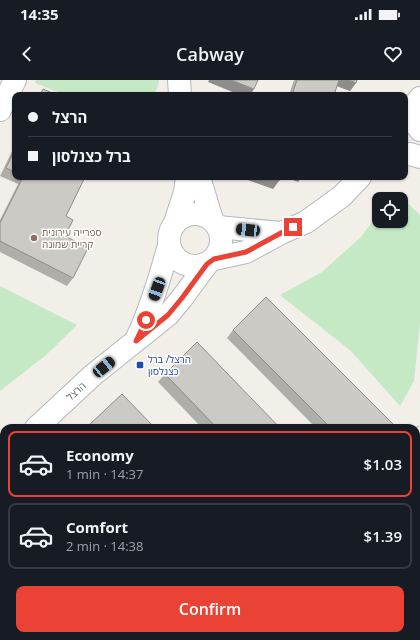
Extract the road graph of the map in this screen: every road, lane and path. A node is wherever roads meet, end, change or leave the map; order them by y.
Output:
1 (15, 80) edge
2 (179, 80) edge
3 (180, 92) edge
4 (0, 110) edge
5 (408, 154) edge
6 (420, 158) edge
7 (187, 180) edge
8 (200, 180) edge
9 (357, 180) edge
10 (174, 223) junction
11 (215, 223) junction
12 (281, 233) junction
13 (169, 245) junction
14 (210, 261) junction
15 (136, 341) junction
16 (40, 424) edge

1 - 4 street
2 - 3 street
5 - 6 street
7 - 10 street
8 - 11 street
9 - 12 street
10 - 11 street
10 - 13 street
11 - 12 street
11 - 14 street
12 - 14 street
13 - 14 street
13 - 15 street, הרצל
14 - 15 street, הרצל
15 - 16 street, הרצל

